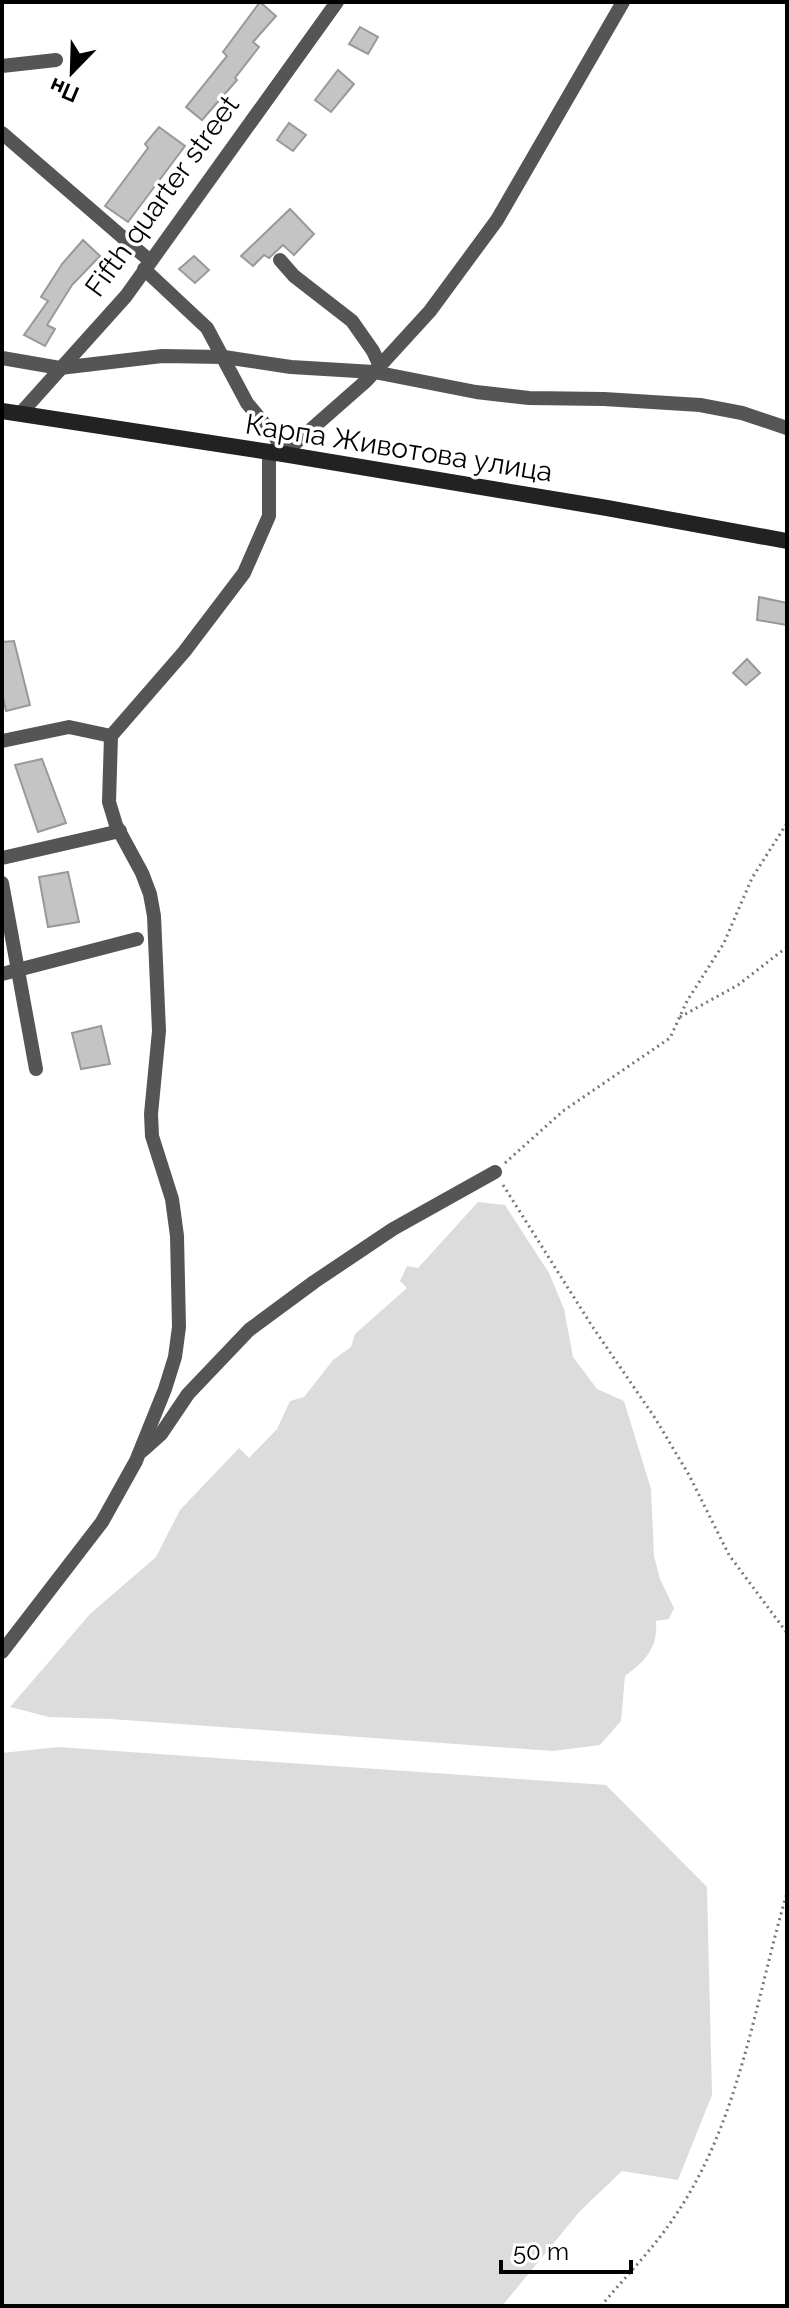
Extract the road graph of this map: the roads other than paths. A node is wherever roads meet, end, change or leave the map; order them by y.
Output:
1 (337, 2) edge
2 (623, 2) edge
3 (56, 60) dead end
4 (2, 66) edge
5 (2, 133) edge
6 (280, 260) dead end
7 (146, 264) junction
8 (224, 357) junction
9 (2, 358) edge
10 (60, 368) junction
11 (377, 369) junction
12 (7, 413) edge
13 (787, 428) edge
14 (276, 453) junction
15 (787, 541) edge
16 (111, 736) junction
17 (2, 741) edge
18 (120, 831) junction
19 (2, 858) edge
20 (2, 883) edge
21 (137, 939) dead end
22 (19, 969) junction
23 (2, 974) edge
24 (36, 1069) dead end
25 (495, 1172) road end
26 (139, 1454) junction
27 (2, 1652) edge

1 - 7 street, Fifth quarter street
2 - 11 street
3 - 4 street
5 - 7 street
6 - 11 street
7 - 8 street
7 - 10 street, Fifth quarter street
8 - 10 street
8 - 11 street
8 - 14 street
9 - 10 street
10 - 12 street, Fifth quarter street
11 - 13 street
11 - 14 street
12 - 14 main road, Карпа Животова улица
14 - 15 main road, Карпа Животова улица
14 - 16 street
16 - 17 street
16 - 18 street
18 - 19 street
18 - 26 street
20 - 22 street
21 - 22 street
22 - 23 street
22 - 24 street
25 - 26 street
26 - 27 street

